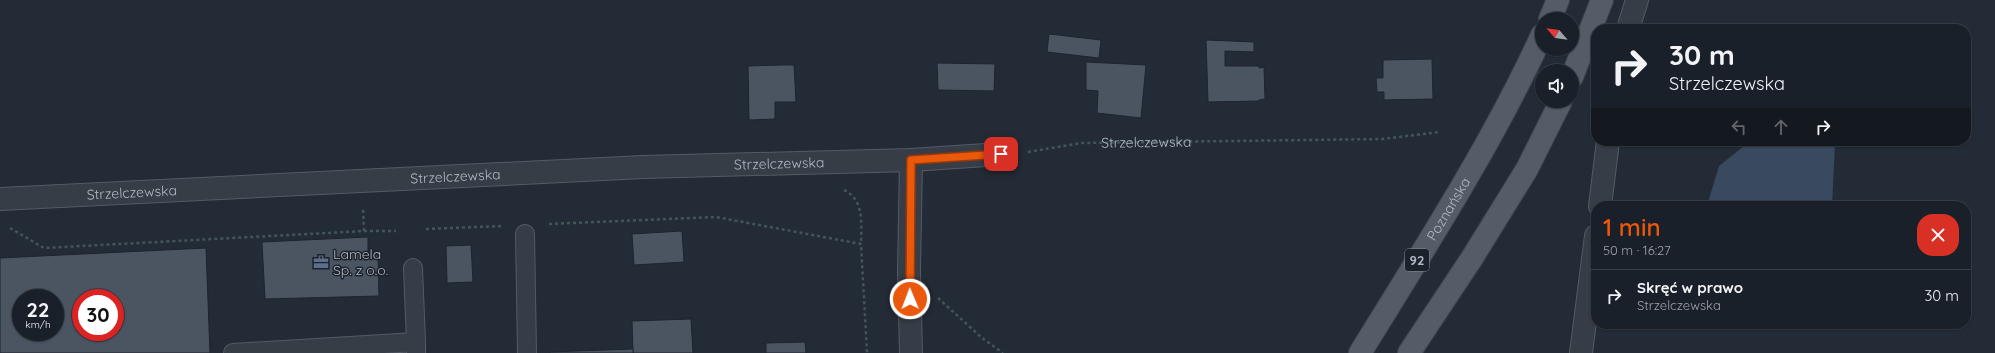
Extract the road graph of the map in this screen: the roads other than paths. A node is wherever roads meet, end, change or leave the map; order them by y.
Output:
1 (1558, 0) edge
2 (1602, 0) edge
3 (1636, 0) edge
4 (1553, 12) edge
5 (1593, 24) edge
6 (1629, 24) edge
7 (1591, 28) edge
8 (1535, 50) edge
9 (1577, 64) edge
10 (1558, 108) edge
11 (1607, 146) edge
12 (1001, 154) road end
13 (911, 160) junction
14 (0, 199) edge
15 (1601, 201) edge
16 (517, 230) road end
17 (413, 268) dead end
18 (1591, 275) edge
19 (416, 347) edge
20 (233, 353) edge
21 (527, 353) edge
22 (911, 353) edge
23 (1360, 353) edge
24 (1408, 353) edge
25 (1581, 353) edge

1 - 4 main road
2 - 5 main road
3 - 6 street
7 - 9 main road
8 - 23 main road, Poznańska / 92
10 - 24 main road
11 - 15 street
12 - 13 street, Strzelczewska
13 - 14 street, Strzelczewska
13 - 22 street
16 - 21 lane
17 - 19 lane
18 - 25 street
19 - 20 lane

